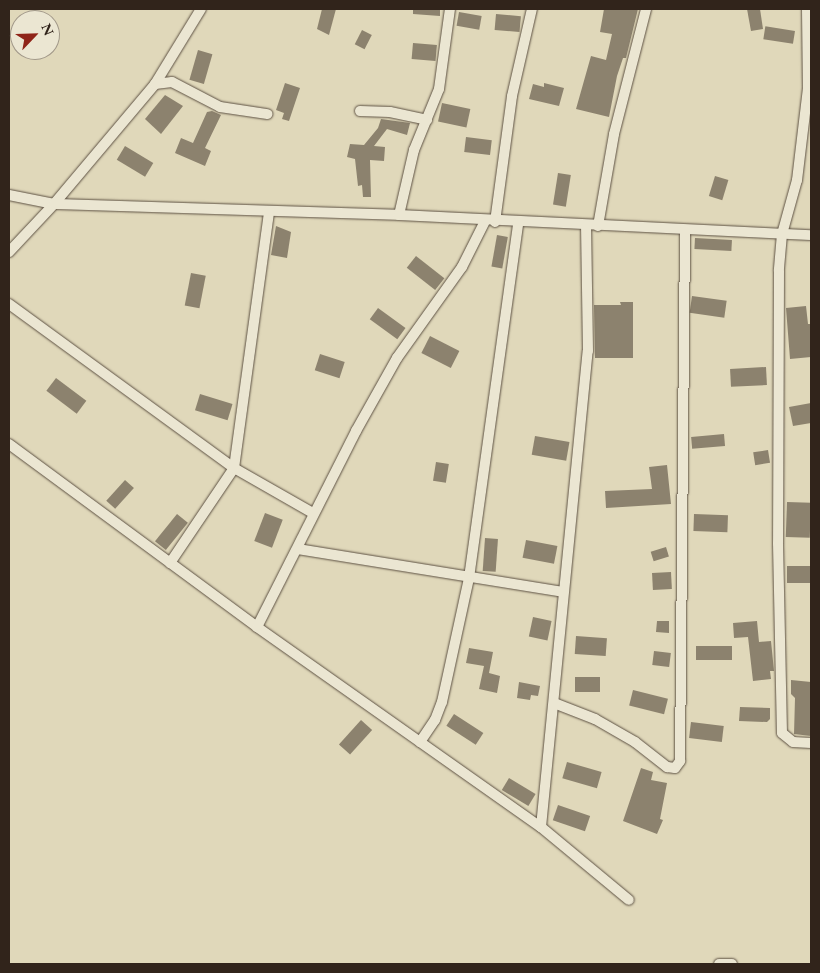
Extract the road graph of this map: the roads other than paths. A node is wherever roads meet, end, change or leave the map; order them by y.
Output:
1 (201, 9) edge
2 (450, 9) edge
3 (532, 9) edge
4 (646, 9) edge
5 (807, 9) edge
6 (155, 84) junction
7 (360, 111) dead end
8 (267, 114) dead end
9 (427, 120) junction
10 (9, 195) edge
11 (54, 204) junction
12 (269, 211) junction
13 (399, 215) junction
14 (490, 222) junction
15 (518, 223) junction
16 (586, 225) junction
17 (598, 226) junction
18 (685, 230) junction
19 (782, 234) junction
20 (811, 234) edge
21 (9, 252) edge
22 (9, 304) edge
23 (9, 444) edge
24 (234, 468) junction
25 (313, 514) junction
26 (298, 549) junction
27 (170, 563) junction
28 (469, 578) junction
29 (564, 592) junction
30 (258, 627) junction
31 (554, 703) junction
32 (420, 742) junction
33 (811, 743) edge
34 (541, 827) junction
35 (629, 900) dead end
36 (719, 964) edge
37 (732, 964) edge

1 - 6 street
2 - 9 street
3 - 14 street
4 - 17 street
5 - 19 street
6 - 8 street
6 - 11 street
7 - 9 street
9 - 13 street
10 - 11 street
11 - 12 street
11 - 21 street
12 - 13 street
12 - 24 street
13 - 14 street
14 - 15 street
14 - 25 street
15 - 16 street
15 - 28 street
16 - 17 street
16 - 29 street
17 - 18 street
18 - 19 street
18 - 31 street
19 - 20 street
19 - 33 street
22 - 24 street
23 - 27 street
24 - 25 street
24 - 27 street
25 - 26 street
26 - 28 street
26 - 30 street
27 - 30 street
28 - 29 street
28 - 32 street
29 - 31 street
30 - 32 street
31 - 34 street
32 - 34 street
34 - 35 street
36 - 37 street

